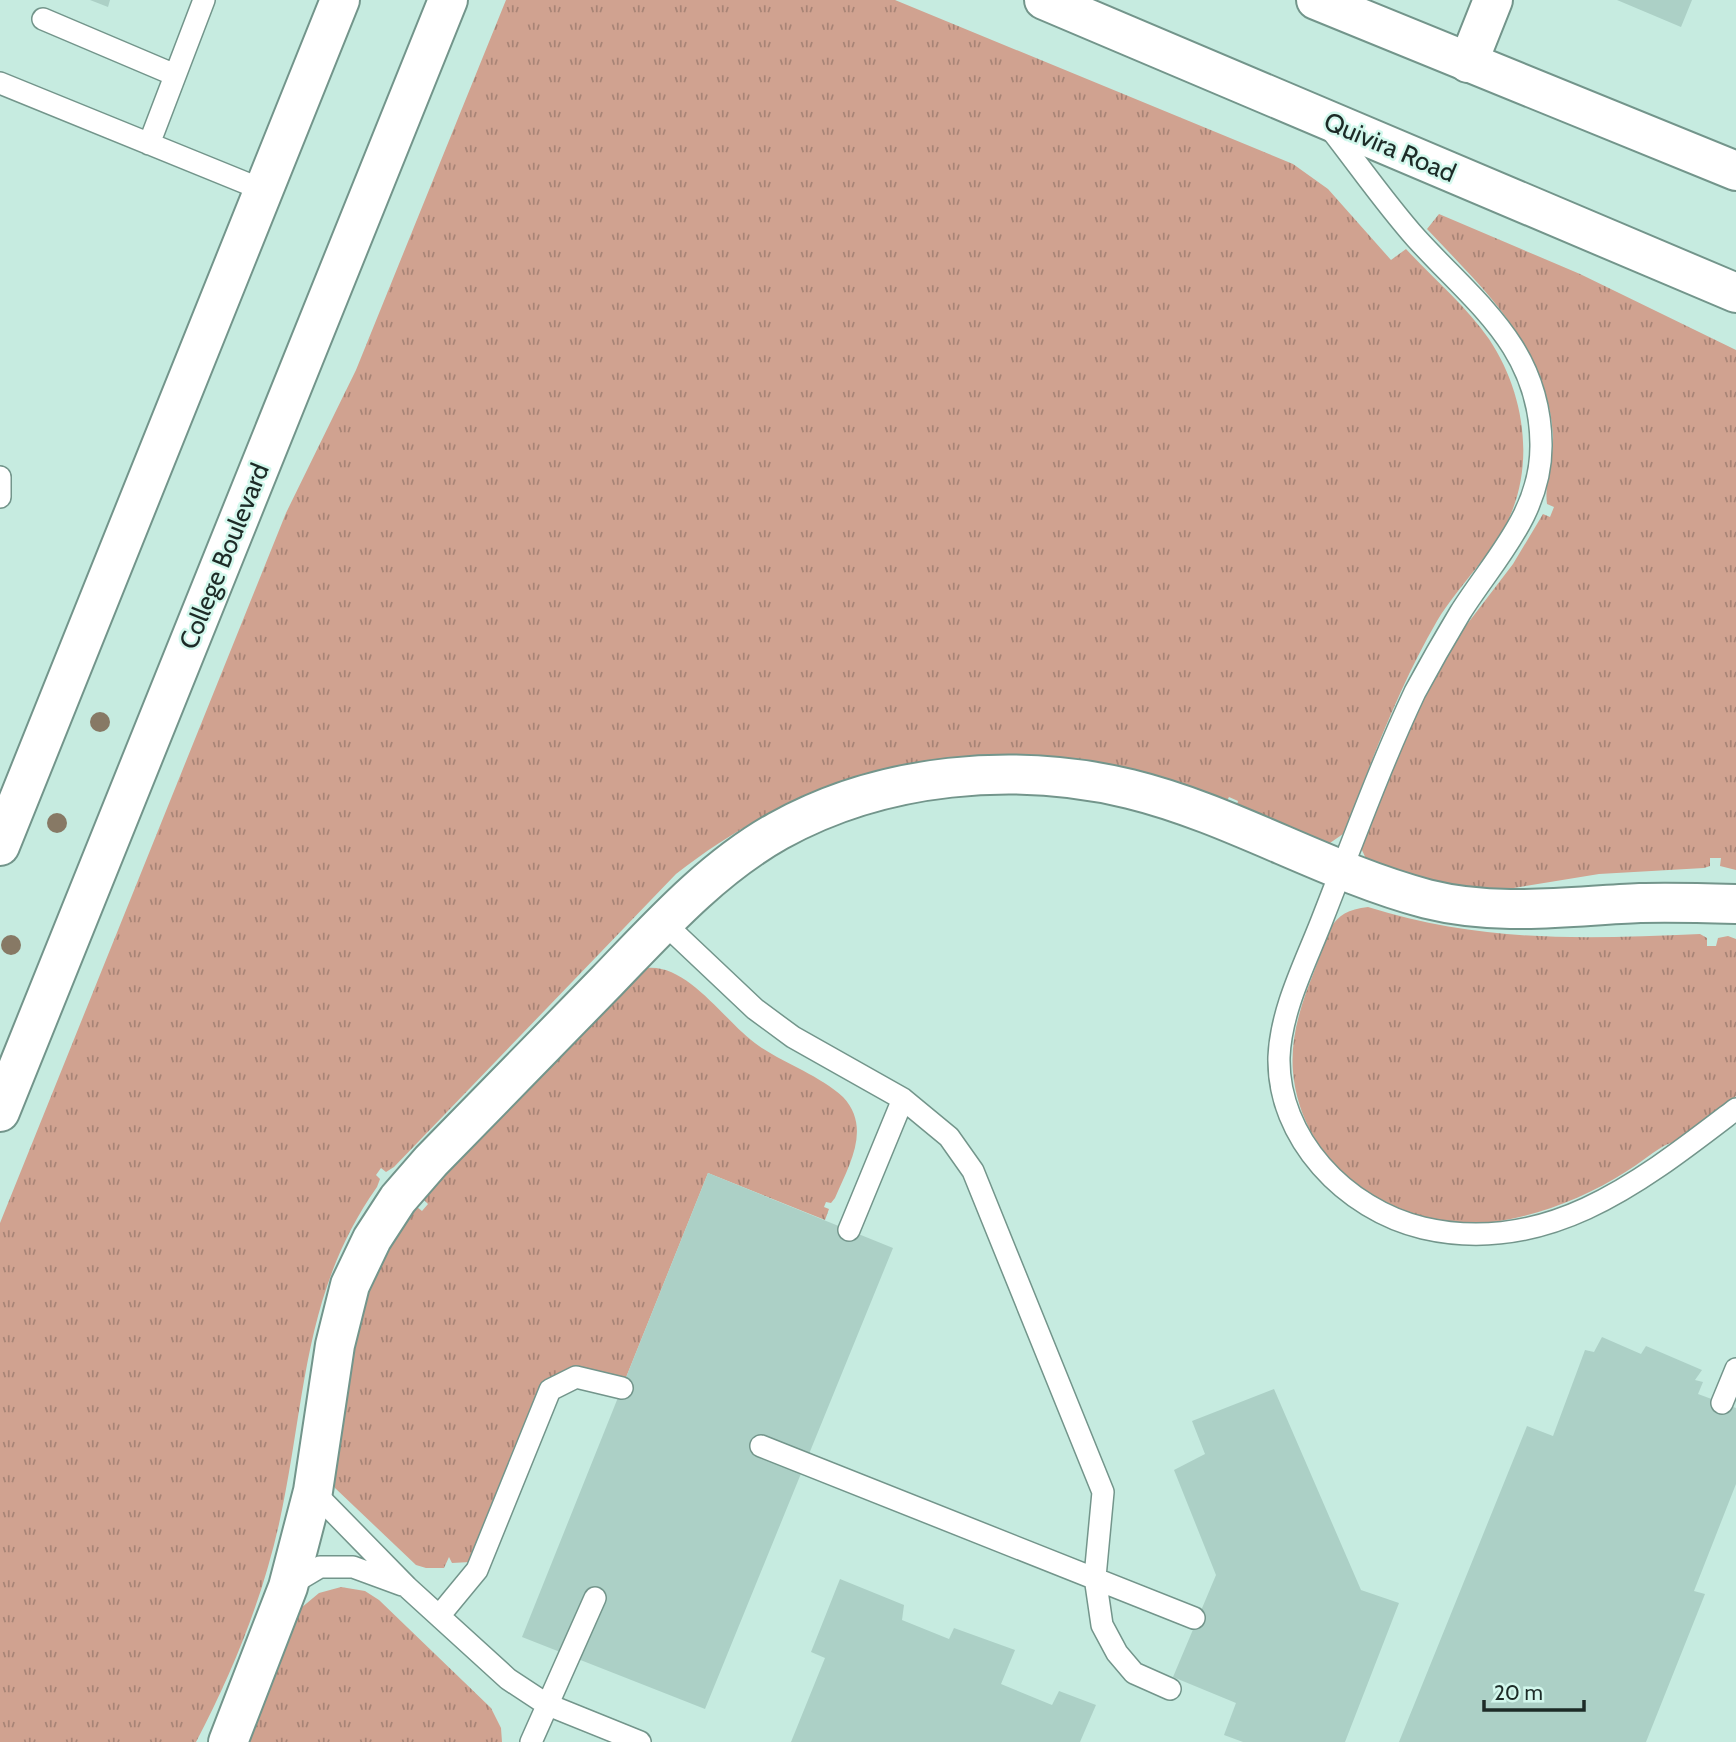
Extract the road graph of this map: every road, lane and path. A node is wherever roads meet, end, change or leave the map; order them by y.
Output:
1 (204, 0) edge
2 (340, 0) edge
3 (448, 0) edge
4 (1044, 0) edge
5 (1316, 0) edge
6 (1493, 0) edge
7 (43, 19) dead end
8 (1468, 63) junction
9 (175, 75) junction
10 (0, 83) edge
11 (1321, 117) junction
12 (149, 144) junction
13 (1736, 171) edge
14 (263, 190) junction
15 (1736, 293) edge
16 (0, 477) edge
17 (0, 497) edge
18 (0, 846) edge
19 (1342, 871) junction
20 (1736, 904) edge
21 (664, 923) junction
22 (903, 1099) junction
23 (1736, 1109) edge
24 (0, 1112) edge
25 (849, 1230) dead end
26 (1736, 1369) edge
27 (622, 1388) dead end
28 (1722, 1402) dead end
29 (761, 1446) dead end
30 (313, 1490) junction
31 (1095, 1577) junction
32 (288, 1587) junction
33 (407, 1587) junction
34 (595, 1598) dead end
35 (439, 1616) junction
36 (1194, 1618) dead end
37 (1170, 1689) dead end
38 (546, 1704) junction
39 (230, 1738) edge
40 (530, 1742) edge
41 (640, 1742) edge

1 - 9 lane
2 - 14 main road
3 - 24 main road, College Boulevard
4 - 11 main road, Quivira Road
5 - 8 main road
6 - 8 main road
7 - 9 lane
8 - 13 main road
9 - 12 lane
10 - 12 lane
11 - 15 main road, Quivira Road
11 - 19 lane
12 - 14 lane
14 - 18 main road
16 - 17 lane
19 - 20 main road
19 - 21 main road
19 - 23 lane
21 - 22 lane
21 - 30 main road
22 - 25 lane
22 - 31 lane
26 - 28 lane
27 - 35 lane
29 - 31 lane
30 - 32 main road
30 - 33 lane
31 - 36 lane
31 - 37 lane
32 - 33 lane
32 - 39 main road
33 - 35 lane
34 - 38 lane
35 - 38 lane
38 - 40 lane
38 - 41 lane

